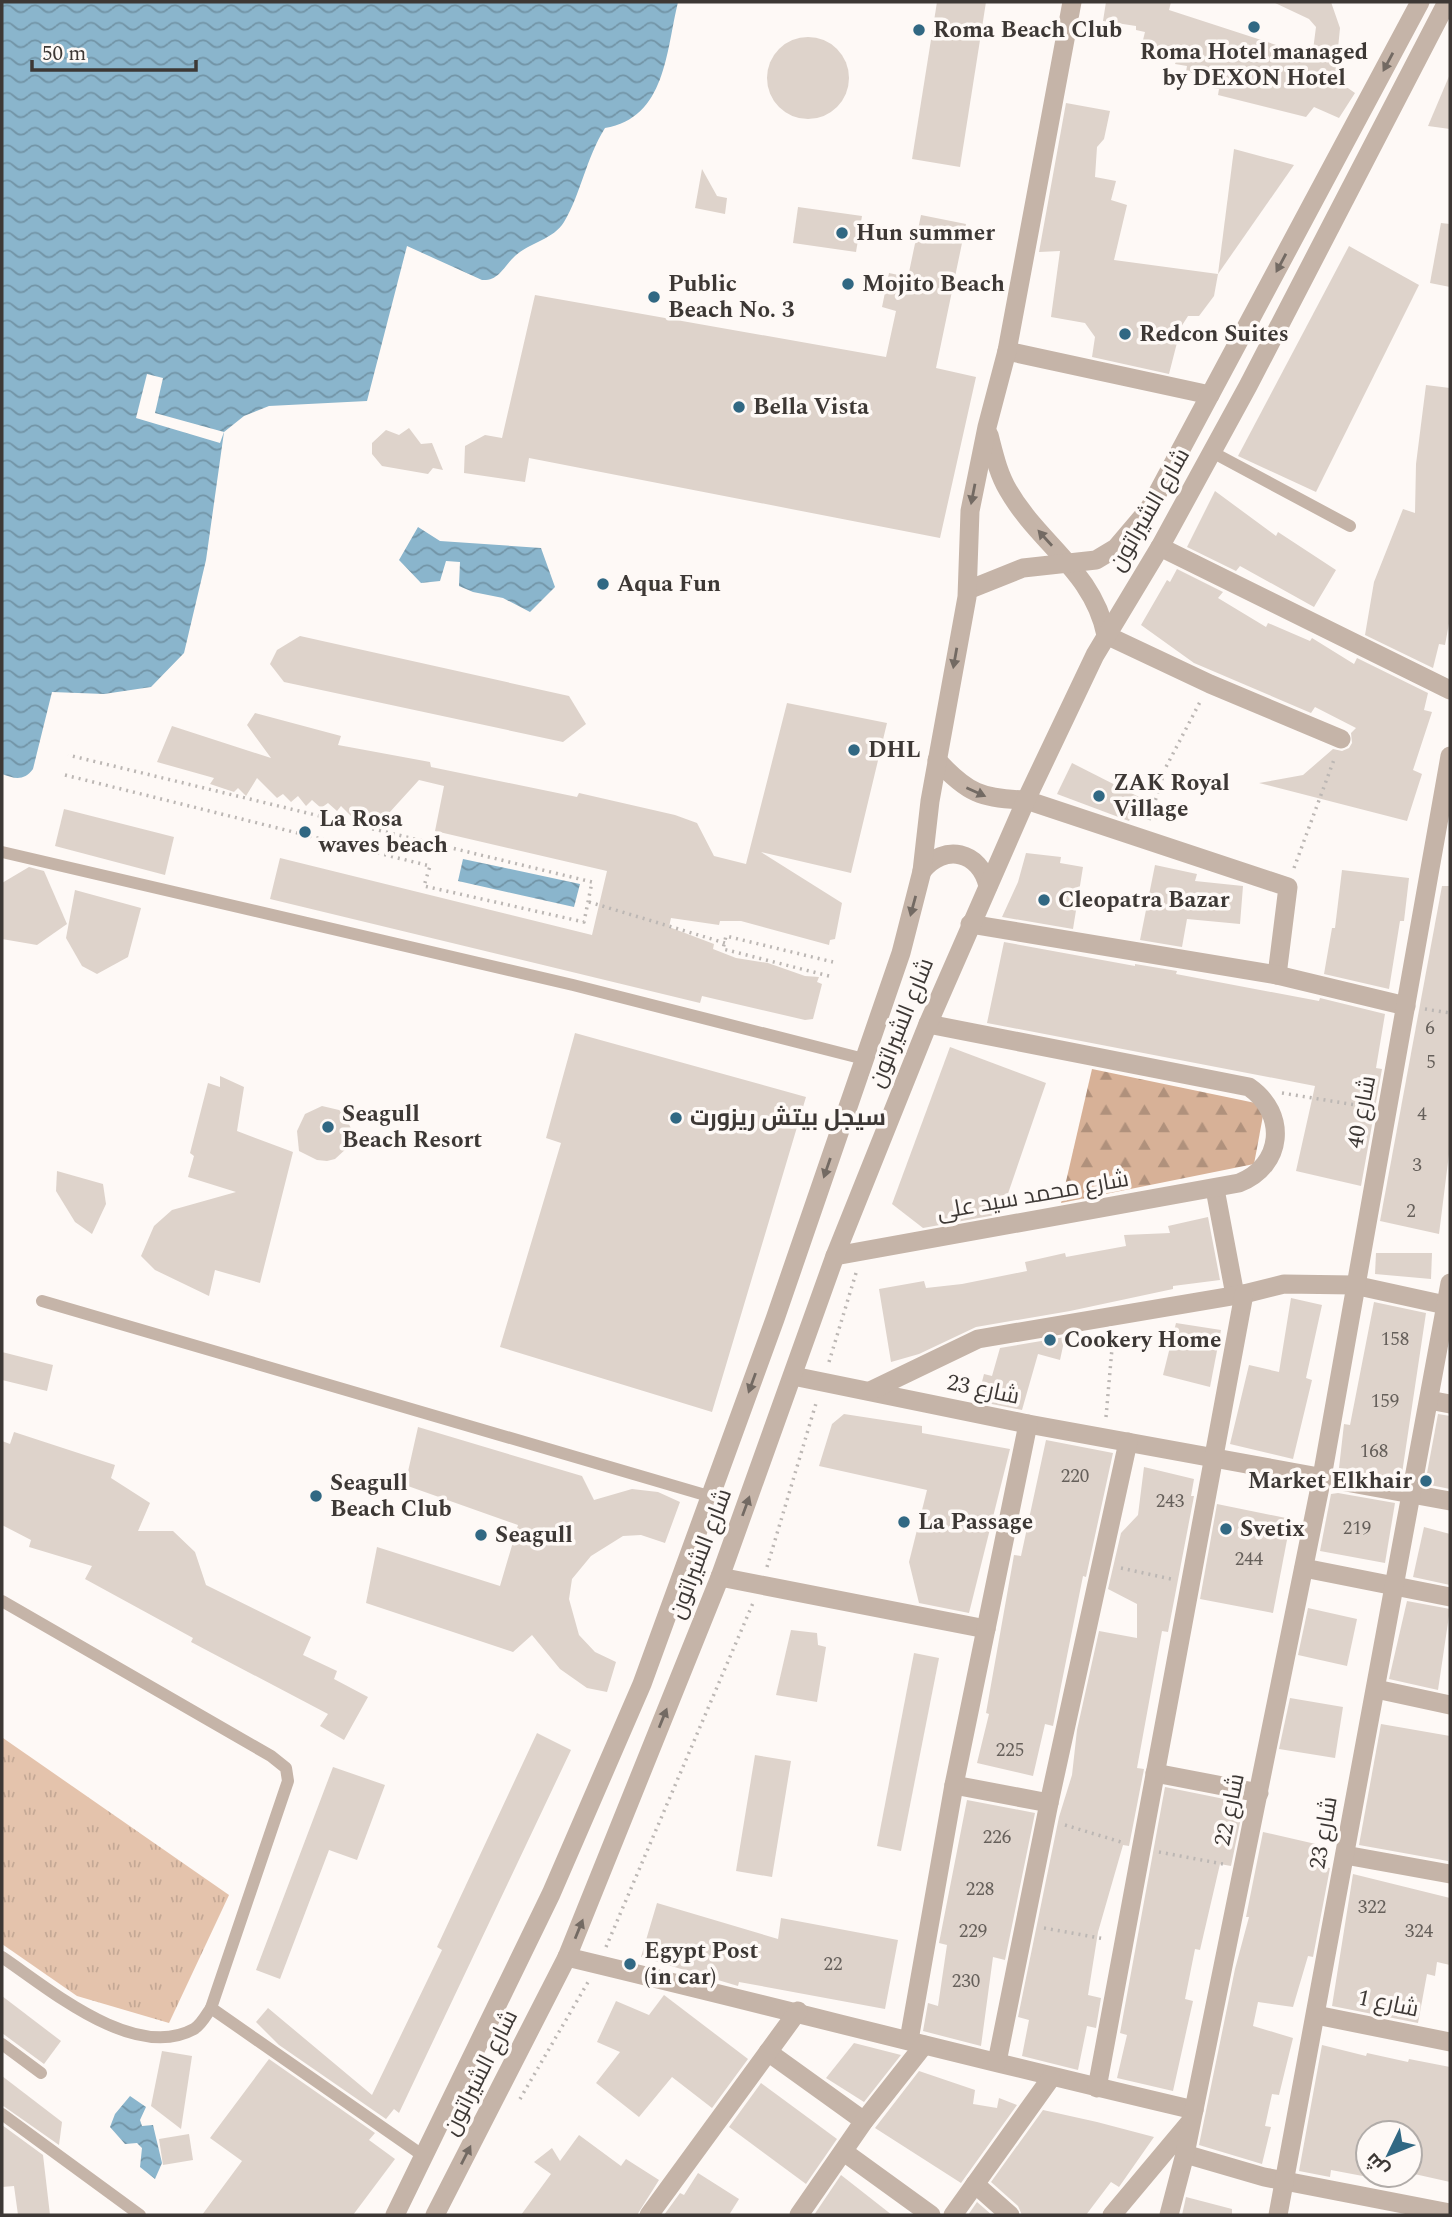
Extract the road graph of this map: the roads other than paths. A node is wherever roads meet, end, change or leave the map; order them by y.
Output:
1 (1072, 2) edge
2 (1420, 2) edge
3 (1448, 2) edge
4 (1007, 351) junction
5 (1210, 395) junction
6 (987, 427) junction
7 (1212, 452) junction
8 (1350, 526) dead end
9 (1160, 547) junction
10 (1069, 565) junction
11 (968, 590) junction
12 (1106, 635) junction
13 (1450, 690) edge
14 (1341, 738) road end
15 (1450, 756) edge
16 (937, 760) junction
17 (1026, 800) junction
18 (2, 852) edge
19 (922, 871) junction
20 (988, 886) junction
21 (970, 924) junction
22 (1277, 975) junction
23 (1406, 1006) junction
24 (928, 1024) junction
25 (864, 1059) junction
26 (1215, 1189) junction
27 (835, 1256) junction
28 (1450, 1283) edge
29 (1354, 1285) junction
30 (1240, 1294) junction
31 (42, 1301) dead end
32 (1448, 1306) edge
33 (793, 1376) junction
34 (872, 1390) junction
35 (1429, 1400) junction
36 (1450, 1404) edge
37 (1027, 1424) junction
38 (1128, 1442) junction
39 (1215, 1456) junction
40 (1322, 1477) junction
41 (1412, 1494) junction
42 (712, 1497) junction
43 (1450, 1501) edge
44 (1304, 1569) junction
45 (720, 1577) junction
46 (1395, 1586) junction
47 (1450, 1597) edge
48 (2, 1601) edge
49 (986, 1629) junction
50 (1376, 1689) junction
51 (1450, 1705) edge
52 (1155, 1773) junction
53 (954, 1785) junction
54 (1259, 1793) junction
55 (1049, 1803) junction
56 (1345, 1855) junction
57 (1450, 1874) edge
58 (2, 1957) edge
59 (567, 1957) junction
60 (211, 2008) junction
61 (798, 2011) junction
62 (1316, 2015) junction
63 (916, 2042) junction
64 (1450, 2042) edge
65 (2, 2043) edge
66 (768, 2052) junction
67 (997, 2062) junction
68 (41, 2073) dead end
69 (1051, 2078) junction
70 (1097, 2088) junction
71 (2, 2114) edge
72 (1192, 2115) junction
73 (864, 2121) junction
74 (845, 2152) junction
75 (1185, 2154) junction
76 (425, 2157) junction
77 (1286, 2181) junction
78 (975, 2184) junction
79 (1450, 2213) edge
80 (140, 2215) edge
81 (395, 2215) edge
82 (435, 2215) edge
83 (649, 2215) edge
84 (799, 2215) edge
85 (931, 2215) edge
86 (953, 2215) edge
87 (1010, 2215) edge
88 (1112, 2215) edge
89 (1169, 2215) edge
90 (1278, 2215) edge

1 - 4 street, شارع الشيراتون
2 -> 5 street, شارع الشيراتون
3 - 7 street, شارع الشيراتون
4 - 5 street
4 - 6 street, شارع الشيراتون
5 - 10 street, شارع الشيراتون
10 -> 6 street
6 -> 11 street, شارع الشيراتون
7 - 8 lane
7 - 9 street, شارع الشيراتون
9 - 12 street, شارع الشيراتون
9 - 13 street
10 - 11 street, شارع الشيراتون
10 - 12 street
11 -> 16 street, شارع الشيراتون
12 - 14 street
12 - 17 street, شارع الشيراتون
15 - 23 street, شارع 40
16 -> 17 street
16 - 19 street, شارع الشيراتون
17 - 20 street, شارع الشيراتون
17 - 22 street
18 - 25 lane
19 - 20 street
19 -> 25 street, شارع الشيراتون
20 - 21 street, شارع الشيراتون
21 - 22 street
21 - 24 street, شارع الشيراتون
22 - 23 street
23 - 29 street, شارع 40
24 - 26 street, شارع محمد سيد على
24 - 27 street, شارع الشيراتون
25 -> 42 street, شارع الشيراتون
26 - 27 street, شارع محمد سيد على
26 - 30 street
27 - 33 street, شارع الشيراتون
28 - 32 street, شارع 23
29 - 30 street
29 - 32 street
29 - 40 street, شارع 40
30 - 34 street
30 - 39 street
31 - 42 lane
32 - 35 street, شارع 23
33 - 34 street, شارع 23
45 -> 33 street, شارع الشيراتون
34 - 37 street, شارع 23
35 - 36 street
35 - 41 street, شارع 23
37 - 38 street, شارع 23
37 - 49 street
38 - 39 street, شارع 23
38 - 55 street
39 - 40 street, شارع 23
39 - 52 street
40 - 41 street, شارع 23
40 - 44 street, شارع 22
41 - 43 street, شارع 23
41 - 46 street, شارع 23
42 - 76 street, شارع الشيراتون
44 - 46 street
44 - 54 street, شارع 22
45 - 49 street
59 -> 45 street, شارع الشيراتون
46 - 47 street
46 - 50 street, شارع 23
48 - 60 lane
49 - 53 street
50 - 51 street
50 - 56 street, شارع 23
52 - 54 street
52 - 70 street
53 - 55 street
53 - 63 street
54 - 72 street, شارع 22
55 - 67 street
56 - 57 street
56 - 62 street, شارع 23
58 - 60 lane
59 - 61 street
82 -> 59 street, شارع الشيراتون
60 - 76 lane
61 - 63 street
61 - 66 street
62 - 64 street, شارع 1
62 - 77 street, شارع 23
63 - 67 street
63 - 73 street
65 - 68 lane
66 - 73 street
66 - 83 street
67 - 69 street
69 - 70 street
69 - 78 street
70 - 72 street
71 - 80 lane
72 - 75 street, شارع 22
72 - 88 street
73 - 74 street
74 - 84 street
74 - 85 street
75 - 77 street
75 - 89 street, شارع 22
76 - 81 street, شارع الشيراتون
77 - 79 street
77 - 90 street, شارع 23
78 - 86 street
78 - 87 street

